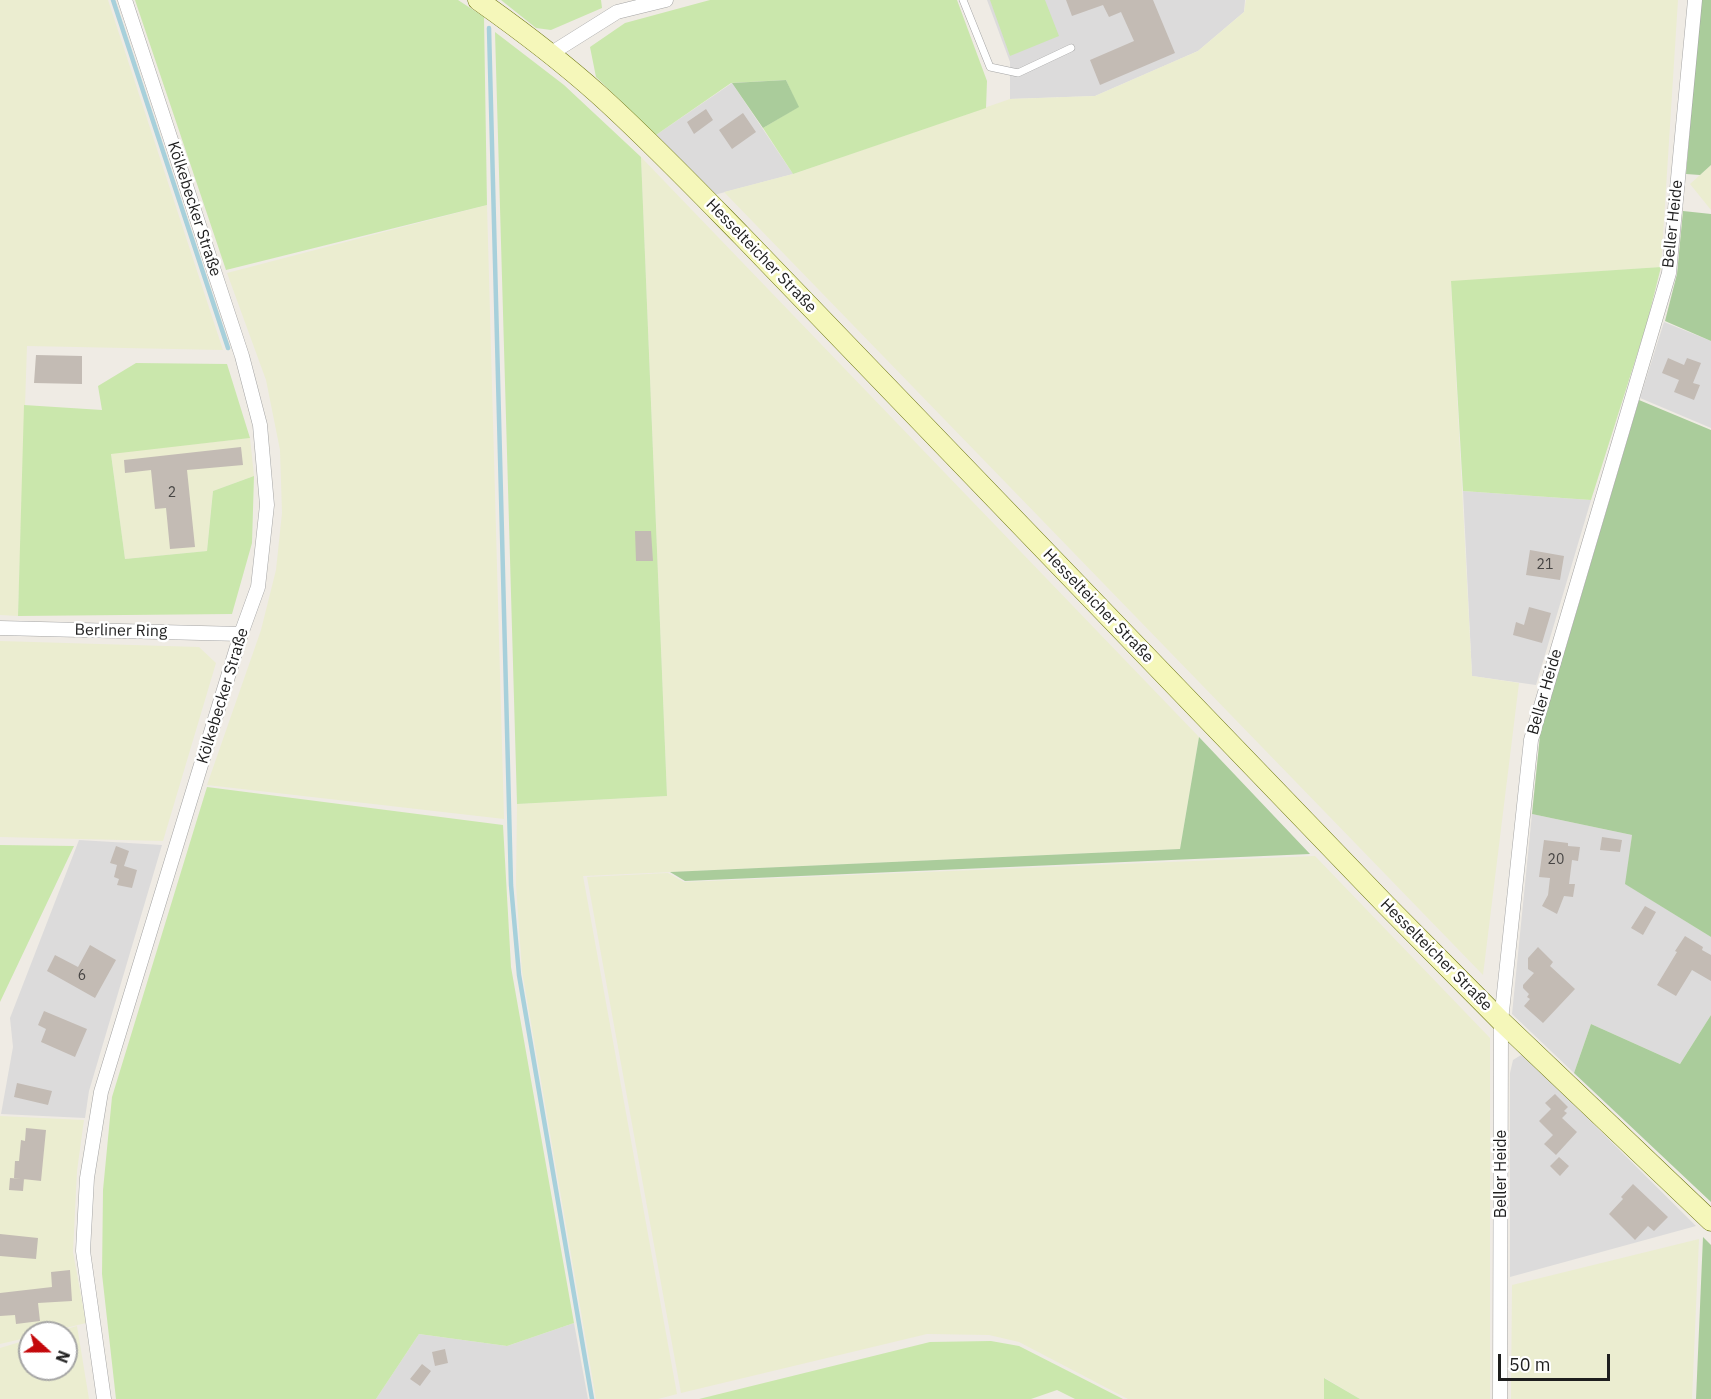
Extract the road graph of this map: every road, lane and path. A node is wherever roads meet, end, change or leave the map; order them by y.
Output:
1 (125, 0) edge
2 (478, 0) edge
3 (666, 0) edge
4 (963, 0) edge
5 (1695, 0) edge
6 (616, 6) edge
7 (1071, 48) dead end
8 (550, 54) junction
9 (0, 628) edge
10 (242, 634) junction
11 (1501, 1021) junction
12 (1711, 1221) edge
13 (104, 1399) edge
14 (1500, 1399) edge

1 - 10 street, Kölkebecker Straße
2 - 8 street, Hesselteicher Straße
3 - 6 street
4 - 7 lane
5 - 11 street, Beller Heide
6 - 8 street
8 - 11 street, Hesselteicher Straße
9 - 10 street, Berliner Ring
10 - 13 street, Kölkebecker Straße
11 - 12 street, Hesselteicher Straße
11 - 14 street, Beller Heide

